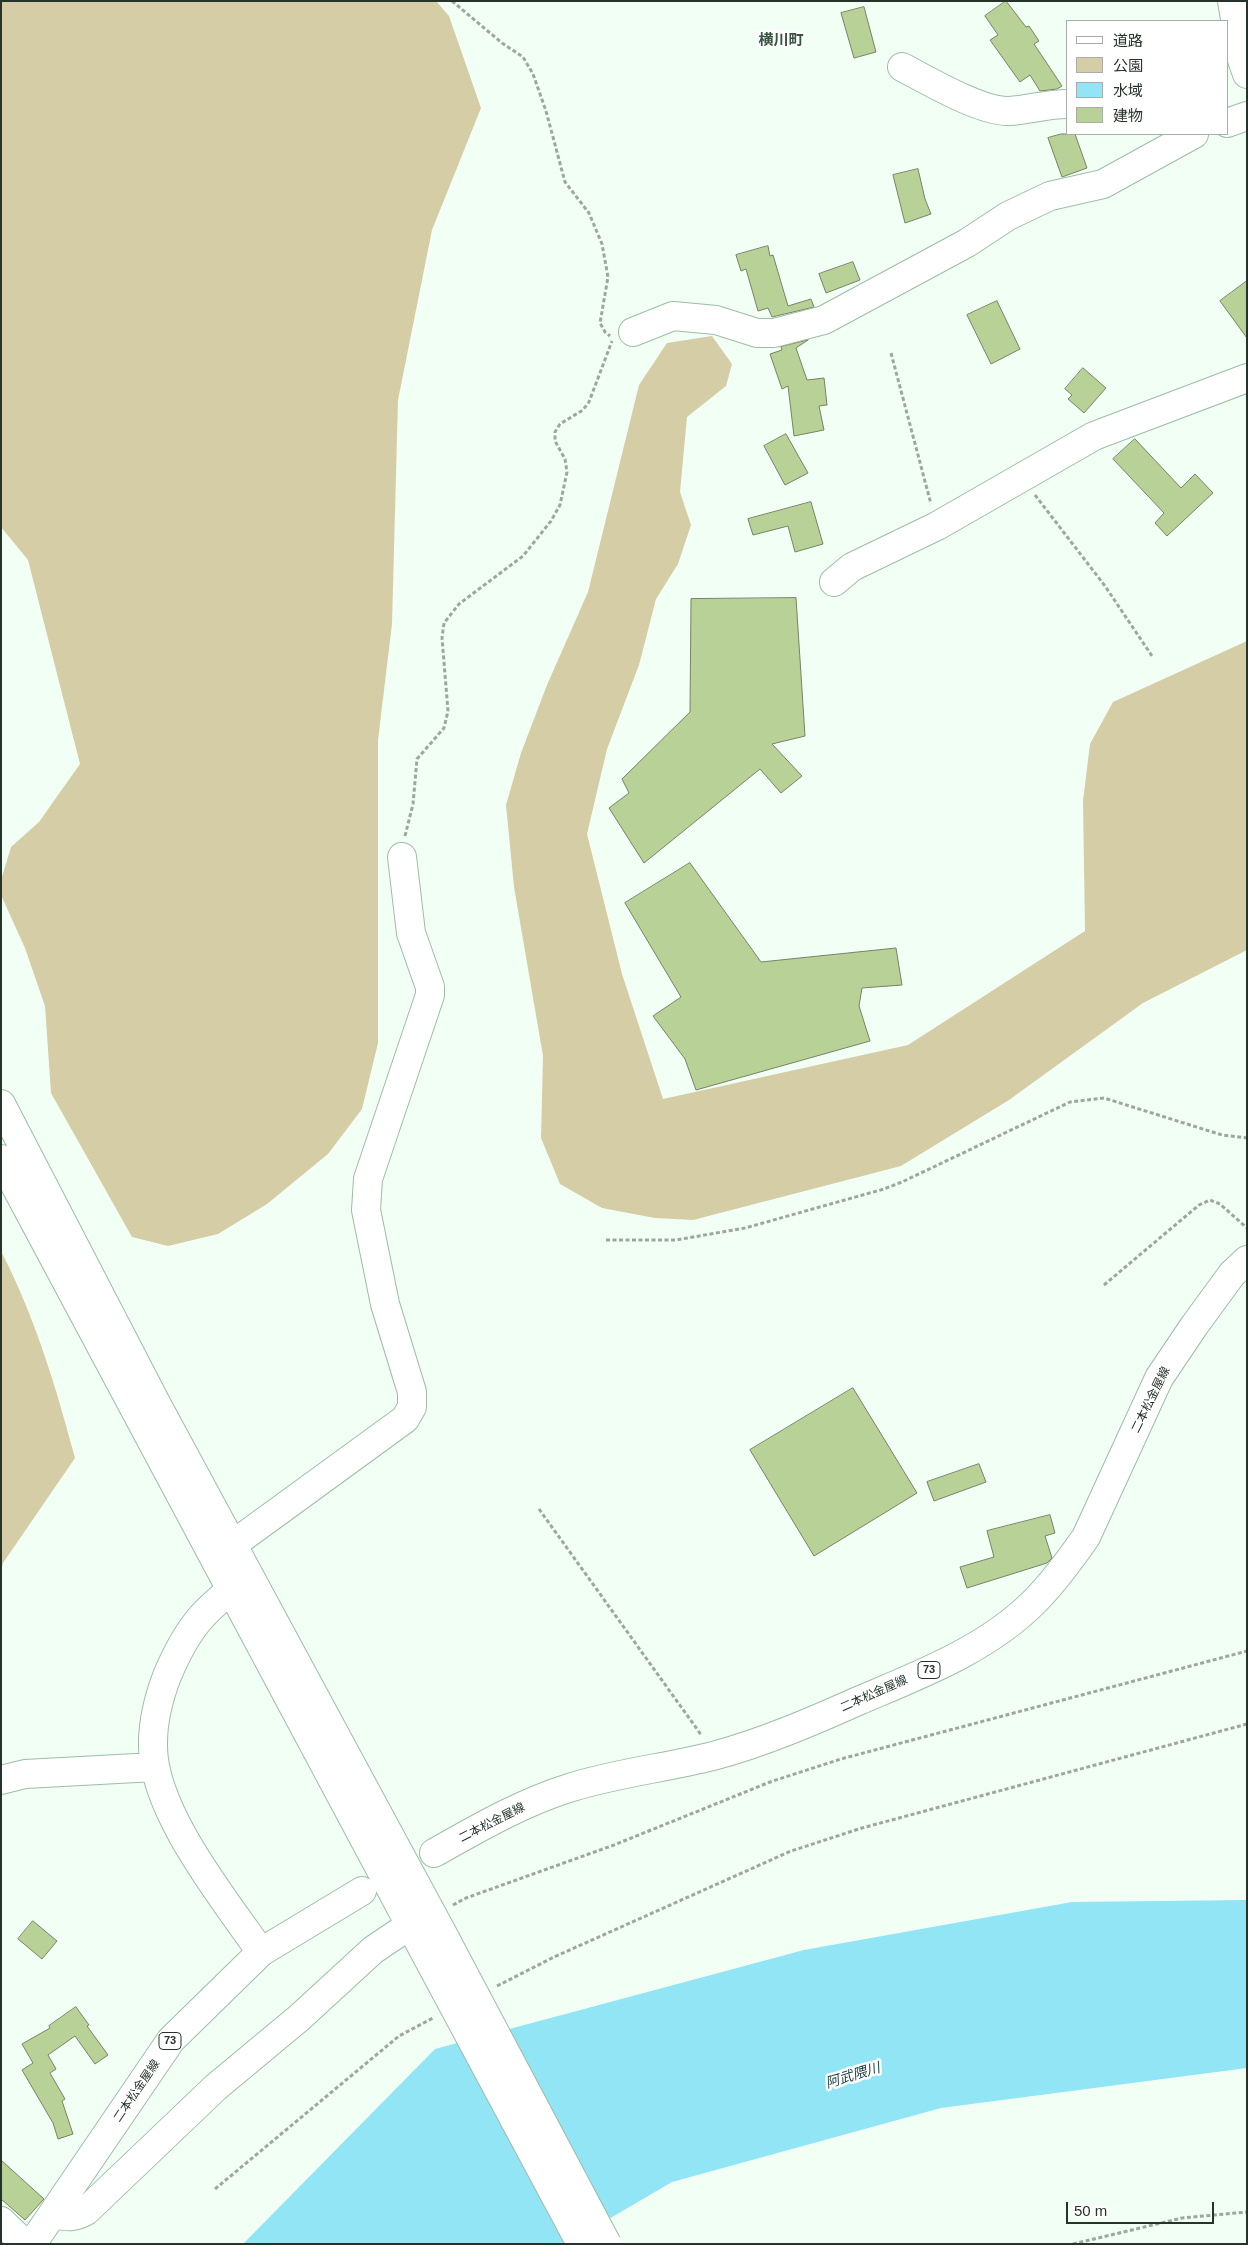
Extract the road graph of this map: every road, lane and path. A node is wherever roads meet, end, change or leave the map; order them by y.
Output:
1 (452, 1) edge
2 (1232, 1) edge
3 (902, 67) dead end
4 (1247, 74) edge
5 (1066, 104) edge
6 (1247, 116) edge
7 (1228, 123) edge
8 (1186, 135) edge
9 (623, 335) junction
10 (892, 353) dead end
11 (1247, 378) edge
12 (1020, 477) junction
13 (937, 526) junction
14 (834, 582) dead end
15 (1152, 656) dead end
16 (402, 857) joint
17 (1, 1104) edge
18 (1247, 1138) edge
19 (1, 1159) edge
20 (1247, 1228) edge
21 (606, 1240) dead end
22 (1247, 1260) edge
23 (1104, 1286) dead end
24 (539, 1509) dead end
25 (232, 1545) junction
26 (240, 1582) junction
27 (1247, 1651) edge
28 (1247, 1724) edge
29 (716, 1755) junction
30 (155, 1766) junction
31 (1, 1780) edge
32 (434, 1853) dead end
33 (362, 1891) dead end
34 (422, 1920) junction
35 (436, 1946) junction
36 (261, 1952) junction
37 (494, 1988) dead end
38 (442, 2014) dead end
39 (215, 2189) dead end
40 (1247, 2212) edge
41 (54, 2214) junction
42 (1, 2221) edge
43 (25, 2244) edge
44 (32, 2244) edge
45 (580, 2244) edge
46 (607, 2244) edge
47 (1073, 2244) edge

1 - 9 path
2 - 4 street
3 - 5 street
6 - 7 street
8 - 9 street
9 - 16 path
10 - 13 path
11 - 12 street
12 - 13 street
12 - 15 path
13 - 14 street
16 - 25 street
17 - 25 street
18 - 21 path
19 - 26 street
20 - 23 path
22 - 29 street, 二本松金屋線 / 73
24 - 29 path
25 - 26 street
26 - 30 street
26 - 34 street
27 - 34 path
28 - 37 path
29 - 32 street, 二本松金屋線 / 73
30 - 31 street
30 - 36 street
33 - 36 street, 二本松金屋線 / 73
34 - 35 street
34 - 41 street
35 - 45 street, bridge
35 - 46 street, bridge
36 - 41 street, 二本松金屋線 / 73
38 - 39 path
40 - 47 path
41 - 44 street, 二本松金屋線 / 73
42 - 43 street

